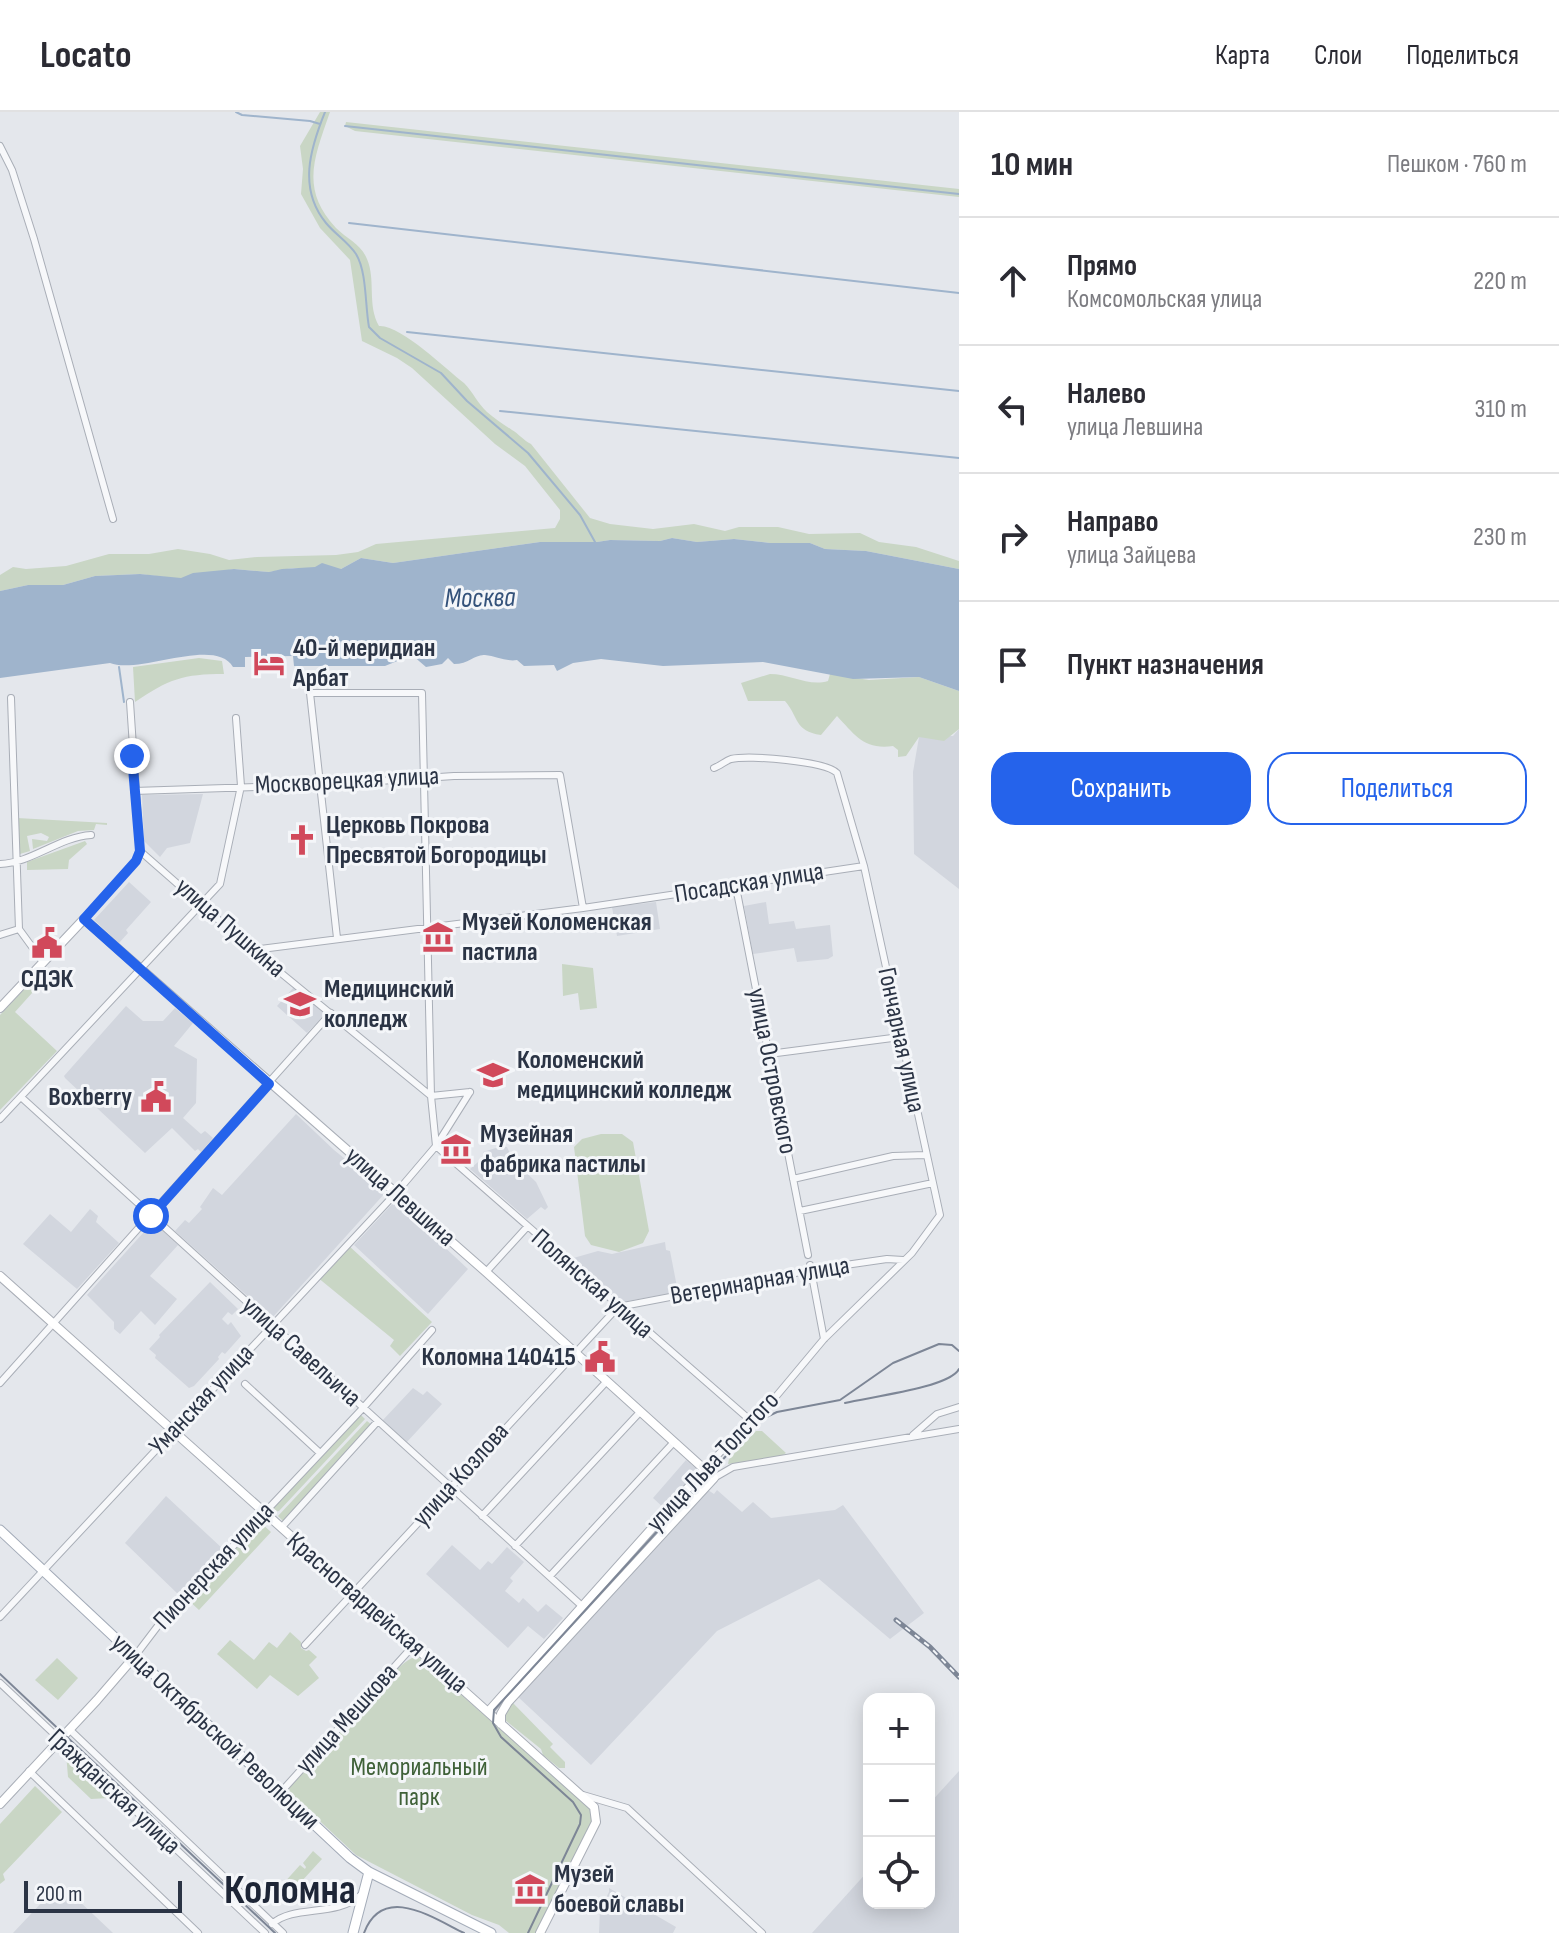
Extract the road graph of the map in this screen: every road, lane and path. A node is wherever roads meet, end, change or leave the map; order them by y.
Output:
1 (0, 146) edge
2 (113, 519) dead end
3 (11, 698) dead end
4 (130, 702) dead end
5 (236, 718) dead end
6 (714, 768) dead end
7 (425, 777) junction
8 (318, 785) junction
9 (241, 786) junction
10 (134, 791) junction
11 (91, 835) dead end
12 (140, 851) junction
13 (17, 862) junction
14 (0, 864) edge
15 (864, 866) junction
16 (736, 887) junction
17 (201, 902) junction
18 (583, 908) junction
19 (84, 919) junction
20 (427, 926) junction
21 (19, 929) junction
22 (0, 935) edge
23 (337, 938) junction
24 (253, 950) junction
25 (43, 962) junction
26 (142, 970) junction
27 (0, 1008) edge
28 (331, 1013) junction
29 (900, 1037) junction
30 (769, 1054) junction
31 (269, 1084) junction
32 (431, 1096) junction
33 (21, 1097) junction
34 (0, 1119) edge
35 (436, 1146) junction
36 (926, 1155) junction
37 (793, 1179) junction
38 (933, 1183) junction
39 (396, 1193) junction
40 (800, 1211) junction
41 (940, 1215) joint
42 (151, 1216) junction
43 (527, 1227) junction
44 (808, 1255) dead end
45 (903, 1260) junction
46 (810, 1267) junction
47 (486, 1272) junction
48 (0, 1276) edge
49 (618, 1307) junction
50 (53, 1323) junction
51 (272, 1326) junction
52 (432, 1330) dead end
53 (824, 1339) junction
54 (574, 1352) junction
55 (607, 1381) junction
56 (0, 1383) edge
57 (245, 1384) dead end
58 (959, 1407) edge
59 (363, 1408) junction
60 (640, 1412) junction
61 (750, 1420) junction
62 (378, 1421) junction
63 (959, 1429) edge
64 (172, 1431) junction
65 (910, 1438) junction
66 (674, 1442) junction
67 (320, 1453) junction
68 (704, 1470) junction
69 (714, 1478) junction
70 (450, 1488) junction
71 (263, 1512) junction
72 (482, 1516) junction
73 (280, 1528) junction
74 (0, 1530) edge
75 (515, 1546) junction
76 (43, 1571) junction
77 (550, 1576) junction
78 (354, 1592) junction
79 (582, 1606) junction
80 (0, 1617) edge
81 (305, 1645) dead end
82 (414, 1645) junction
83 (135, 1656) junction
84 (0, 1683) edge
85 (488, 1712) junction
86 (501, 1724) junction
87 (69, 1729) junction
88 (58, 1741) junction
89 (29, 1771) junction
90 (280, 1793) junction
91 (580, 1794) junction
92 (0, 1804) edge
93 (369, 1872) junction
94 (364, 1893) junction
95 (272, 1924) junction
96 (198, 1933) edge
97 (265, 1933) edge
98 (283, 1933) edge
99 (353, 1933) edge
100 (491, 1933) edge
101 (540, 1933) edge
102 (762, 1933) edge

1 - 2 street
3 - 13 street
4 - 10 street
5 - 9 street
6 - 15 street
7 - 8 street, Москворецкая улица
7 - 8 street
7 - 18 street, Москворецкая улица
7 - 20 street
8 - 9 street, Москворецкая улица
8 - 23 street
9 - 10 street, Москворецкая улица
9 - 17 street
10 - 12 street
11 - 13 street
12 - 17 street, улица Пушкина
12 - 19 street
13 - 14 street
13 - 21 street
15 - 16 street, Посадская улица
15 - 29 street, Гончарная улица
16 - 18 street, Посадская улица
16 - 30 street, улица Островского
17 - 24 street, улица Пушкина
17 - 26 street
18 - 20 street, Посадская улица
19 - 25 street
19 - 26 street, улица Левшина
20 - 23 street, Посадская улица
20 - 32 street
21 - 22 street
21 - 25 street
23 - 24 street, Посадская улица
24 - 28 street, улица Пушкина
25 - 27 street
26 - 31 street, улица Левшина
26 - 33 street
28 - 31 street
28 - 32 street, улица Пушкина
29 - 30 street
29 - 36 street, Гончарная улица
30 - 37 street, улица Островского
31 - 39 street, улица Левшина
31 - 42 street
32 - 35 street
32 - 35 street, Уманская улица
33 - 34 street
33 - 42 street, улица Савельича
35 - 39 street, Уманская улица
35 - 43 street, Полянская улица
36 - 37 street
36 - 38 street, Гончарная улица
37 - 40 street, улица Островского
38 - 40 street
38 - 41 street, Гончарная улица
39 - 47 street, улица Левшина
39 - 51 street, Уманская улица
40 - 44 street, улица Островского
41 - 45 street, улица Льва Толстого
42 - 50 street
42 - 51 street, улица Савельича
43 - 47 street
43 - 49 street, Полянская улица
45 - 46 street, Ветеринарная улица
45 - 53 street, улица Льва Толстого
46 - 49 street, Ветеринарная улица
46 - 53 street
47 - 54 street, улица Левшина
48 - 50 street, Красногвардейская улица
49 - 54 street, улица Козлова
49 - 61 street, Полянская улица
50 - 56 street
50 - 64 street, Красногвардейская улица
51 - 59 street, улица Савельича
51 - 64 street, Уманская улица
52 - 59 street, Пионерская улица
53 - 61 street, улица Льва Толстого
54 - 55 street, улица Левшина
54 - 70 street, улица Козлова
55 - 60 street, улица Левшина
55 - 72 street
57 - 67 street
58 - 65 street
59 - 62 street, улица Савельича
59 - 67 street, Пионерская улица
60 - 66 street, улица Левшина
60 - 75 street
61 - 68 street, улица Льва Толстого
62 - 70 street, улица Савельича
62 - 73 street
63 - 65 street
64 - 71 street, Красногвардейская улица
64 - 76 street, Уманская улица
65 - 69 street
66 - 68 street, улица Левшина
66 - 77 street
67 - 71 street, Пионерская улица
68 - 69 street, улица Левшина
68 - 79 street, улица Льва Толстого
69 - 86 street, улица Льва Толстого
70 - 72 street, улица Савельича
70 - 78 street, улица Козлова
71 - 73 street, Красногвардейская улица
71 - 83 street, Пионерская улица
72 - 75 street, улица Савельича
73 - 78 street, Красногвардейская улица
74 - 76 main road, улица Октябрьской Революции
75 - 77 street, улица Савельича
76 - 80 street, Уманская улица
76 - 83 main road, улица Октябрьской Революции
77 - 79 street, улица Савельича
78 - 81 street, улица Козлова
78 - 82 street, Красногвардейская улица
79 - 85 street, улица Льва Толстого
82 - 85 street, Красногвардейская улица
82 - 90 street, улица Мешкова
83 - 87 street, Пионерская улица
83 - 90 main road, улица Октябрьской Революции
84 - 88 street, Гражданская улица
85 - 86 street, Красногвардейская улица
86 - 91 street, Красногвардейская улица
87 - 88 street, Пионерская улица
87 - 95 street, Гражданская улица
88 - 89 street, Пионерская улица
88 - 97 street, Гражданская улица
89 - 92 street, Пионерская улица
89 - 96 street
90 - 93 main road, улица Октябрьской Революции
91 - 101 street
91 - 102 street, Красногвардейская улица
93 - 94 main road
93 - 100 main road, улица Октябрьской Революции
94 - 95 street
94 - 99 main road
95 - 98 street, Гражданская улица

